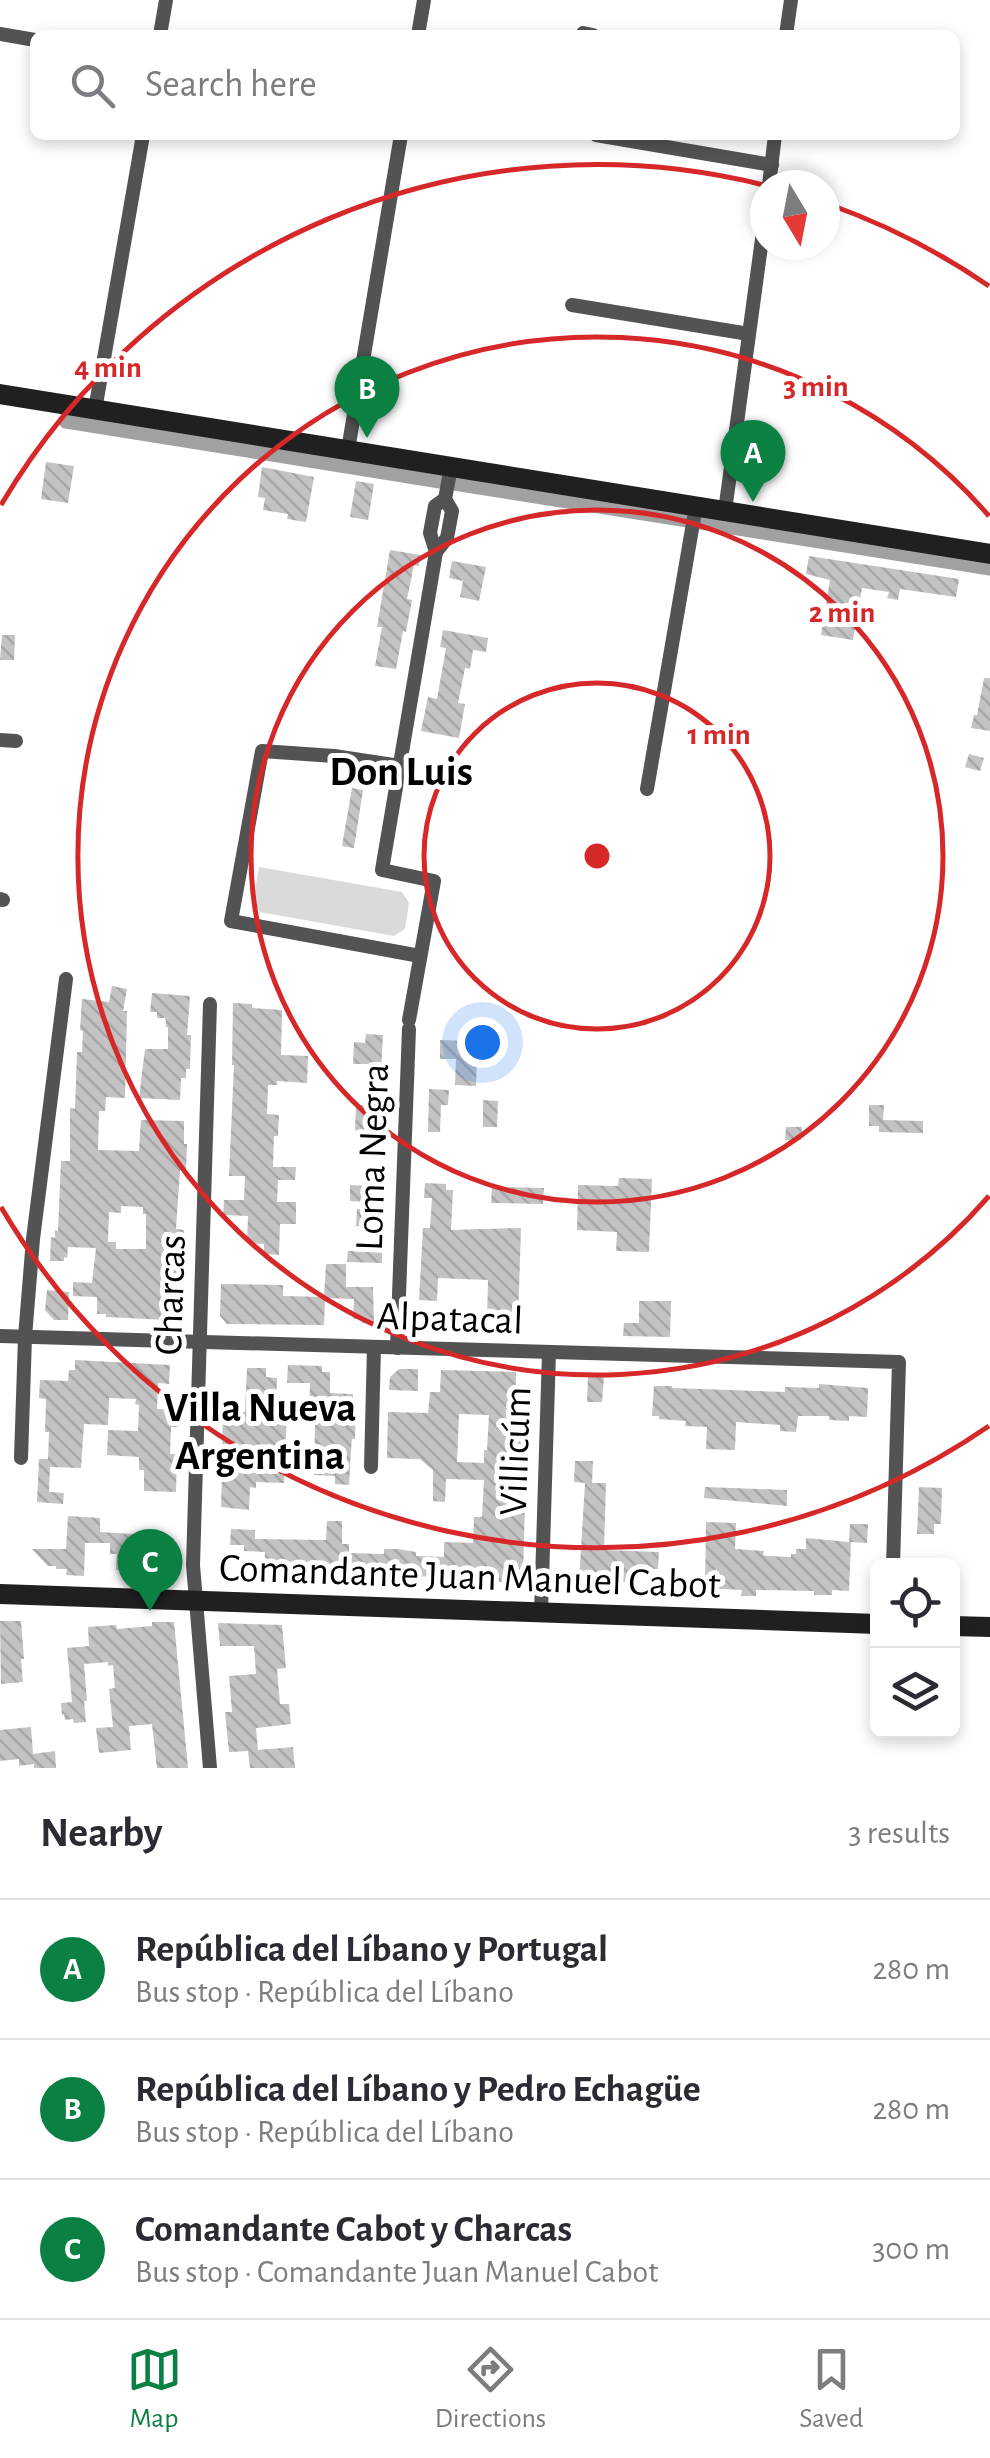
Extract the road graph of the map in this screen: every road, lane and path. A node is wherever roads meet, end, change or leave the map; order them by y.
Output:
1 (166, 0) edge
2 (424, 0) edge
3 (791, 0) edge
4 (161, 30) edge
5 (419, 30) edge
6 (787, 30) edge
7 (0, 34) edge
8 (30, 39) edge
9 (142, 140) edge
10 (400, 140) edge
11 (625, 140) edge
12 (774, 140) edge
13 (772, 165) junction
14 (771, 170) edge
15 (759, 260) edge
16 (572, 304) dead end
17 (749, 334) junction
18 (0, 394) edge
19 (96, 410) junction
20 (348, 450) junction
21 (450, 467) junction
22 (696, 506) junction
23 (726, 511) junction
24 (990, 554) edge
25 (400, 766) junction
26 (647, 788) dead end
27 (420, 956) junction
28 (66, 979) dead end
29 (210, 1004) dead end
30 (0, 1336) edge
31 (25, 1337) junction
32 (200, 1342) junction
33 (374, 1347) junction
34 (397, 1348) junction
35 (549, 1352) junction
36 (21, 1458) dead end
37 (371, 1467) dead end
38 (893, 1558) edge
39 (0, 1594) edge
40 (196, 1601) junction
41 (541, 1612) junction
42 (870, 1624) edge
43 (960, 1626) edge
44 (990, 1628) edge
45 (210, 1768) edge

1 - 4 street
2 - 5 street
3 - 6 street
7 - 8 street
9 - 19 street
10 - 20 street
11 - 13 street
12 - 13 street
13 - 14 street
15 - 17 street
16 - 17 street
17 - 23 street
18 - 19 main road
19 - 20 main road
20 - 21 main road
21 - 22 main road
21 - 25 street
22 - 23 main road
22 - 26 street
23 - 24 main road
25 - 27 street, Loma Negra
25 - 27 street
27 - 34 street, Loma Negra
28 - 31 street
29 - 32 street, Charcas
30 - 31 street, Alpatacal
31 - 32 street, Alpatacal
31 - 36 street
32 - 33 street, Alpatacal
32 - 40 street, Charcas
33 - 34 street, Alpatacal
33 - 37 street
34 - 35 street, Alpatacal
35 - 38 street, Alpatacal
35 - 41 street, Villicúm
39 - 40 main road, Comandante Juan Manuel Cabot
40 - 41 main road, Comandante Juan Manuel Cabot
40 - 45 street, Charcas
41 - 42 main road, Comandante Juan Manuel Cabot
43 - 44 main road

